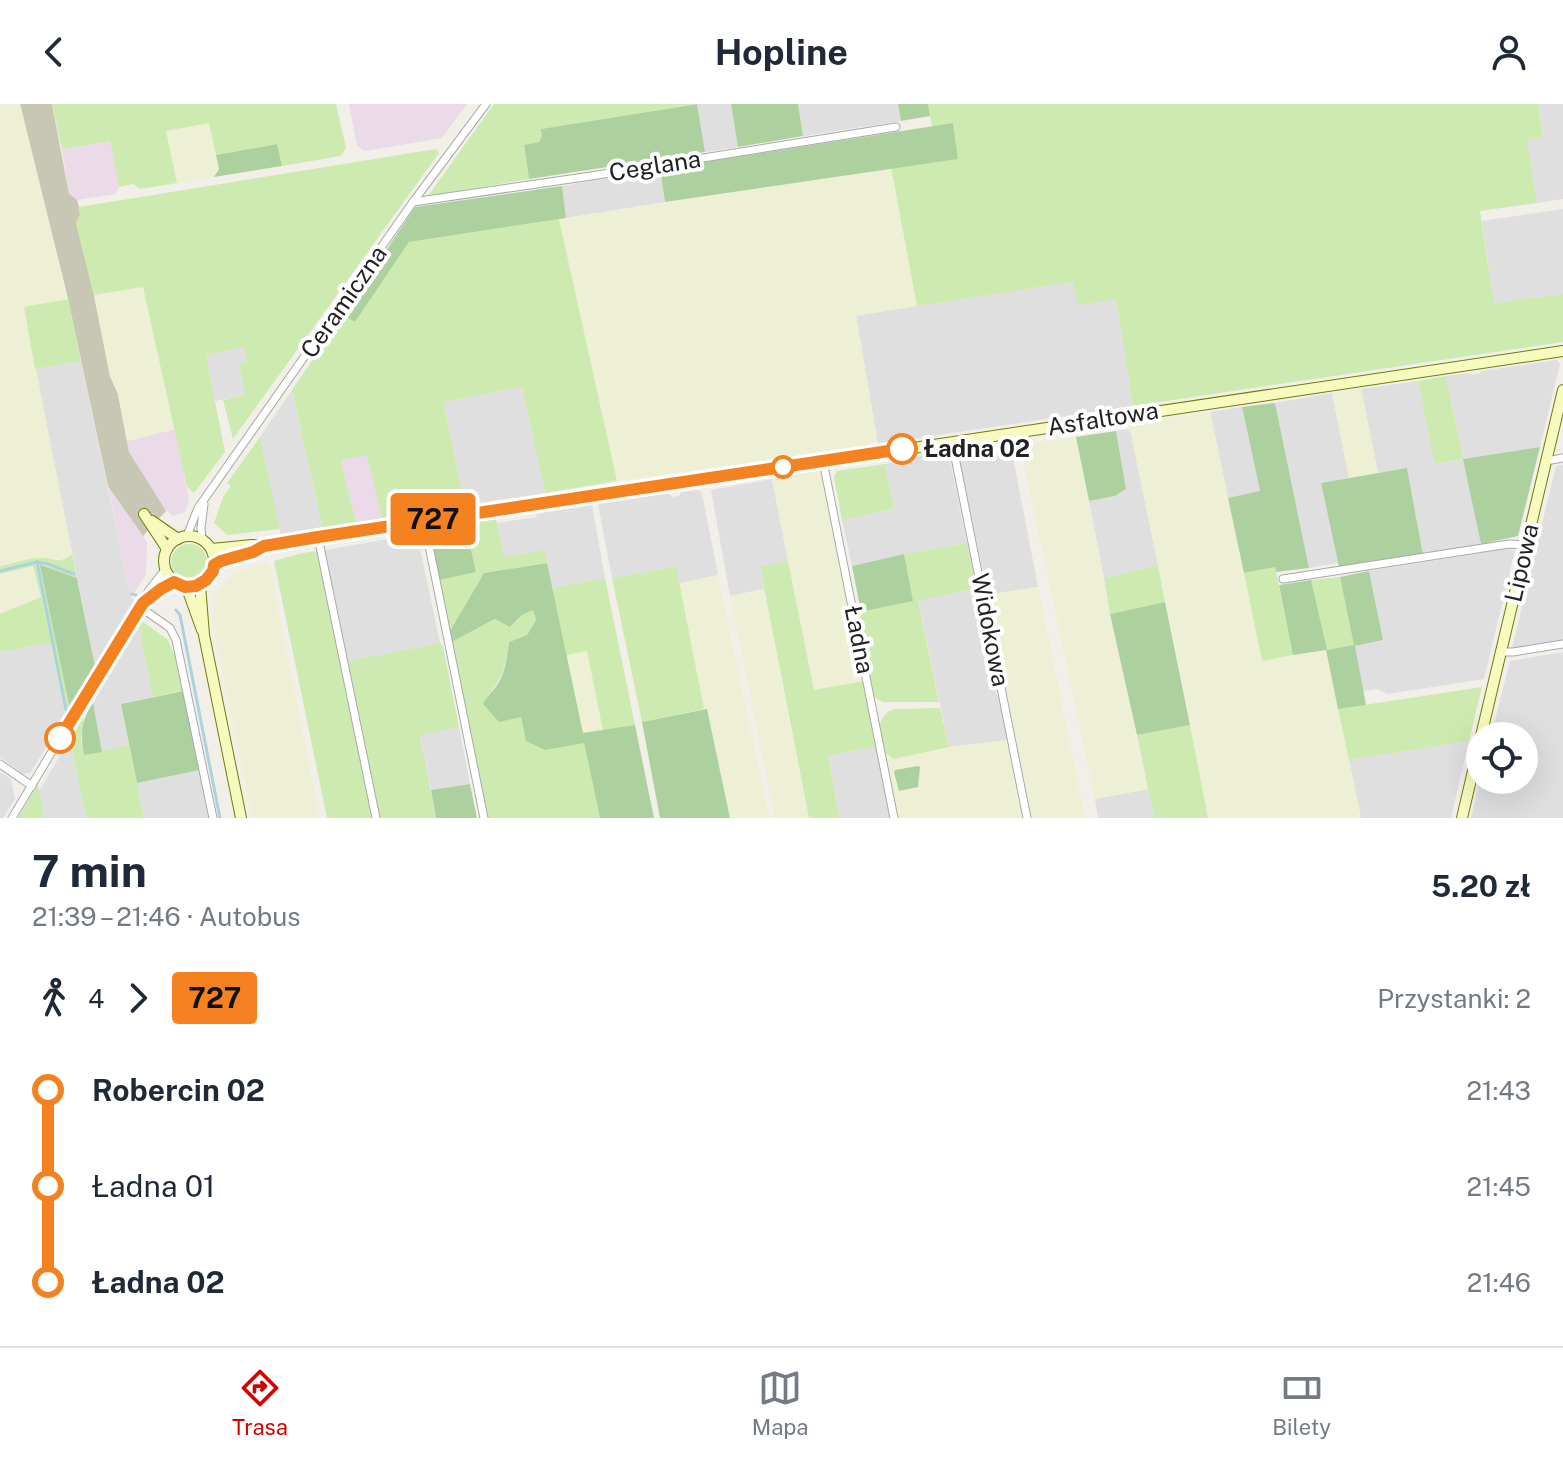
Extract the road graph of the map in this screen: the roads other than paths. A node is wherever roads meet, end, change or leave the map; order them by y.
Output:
1 (486, 104) edge
2 (896, 127) dead end
3 (413, 202) junction
4 (1563, 351) edge
5 (1563, 390) edge
6 (952, 442) junction
7 (1563, 458) edge
8 (823, 461) junction
9 (1546, 461) junction
10 (205, 501) junction
11 (424, 521) junction
12 (182, 537) junction
13 (318, 537) junction
14 (202, 539) junction
15 (1527, 545) junction
16 (264, 546) junction
17 (167, 549) junction
18 (212, 549) junction
19 (214, 565) junction
20 (165, 570) junction
21 (1283, 579) dead end
22 (180, 584) junction
23 (200, 585) junction
24 (141, 605) junction
25 (204, 635) junction
26 (1563, 644) edge
27 (1501, 652) junction
28 (1485, 722) edge
29 (0, 764) edge
30 (32, 786) junction
31 (1468, 794) edge
32 (12, 818) edge
33 (213, 818) edge
34 (241, 818) edge
35 (376, 818) edge
36 (484, 818) edge
37 (894, 818) edge
38 (1027, 818) edge
39 (1462, 818) edge

1 - 3 street, Ceramiczna
2 - 3 street, Ceglana
3 - 10 street, Ceramiczna
4 - 6 street, Asfaltowa
5 - 9 street, Lipowa
6 - 8 street, Asfaltowa
6 - 38 street, Widokowa
7 - 9 street
8 - 11 street, Asfaltowa
8 - 37 street, Ładna
9 - 15 street, Lipowa
10 - 12 street, Ceramiczna
10 - 14 street
11 - 13 street, Asfaltowa
11 - 36 street
12 - 14 street
12 - 17 street
12 - 17 street
13 - 16 street, Asfaltowa
13 - 35 street
14 - 18 street
15 - 21 street
15 - 27 street, Lipowa
16 - 18 street, Asfaltowa
16 - 19 street, Asfaltowa
17 - 20 street
18 - 19 street
19 - 23 street
20 - 22 street
20 - 24 street
22 - 23 street
22 - 24 street
22 - 25 street
23 - 25 street
24 - 30 street
24 - 33 street
25 - 34 street
26 - 27 street
27 - 28 street, Lipowa
29 - 30 street
30 - 32 street
31 - 39 street, Lipowa

